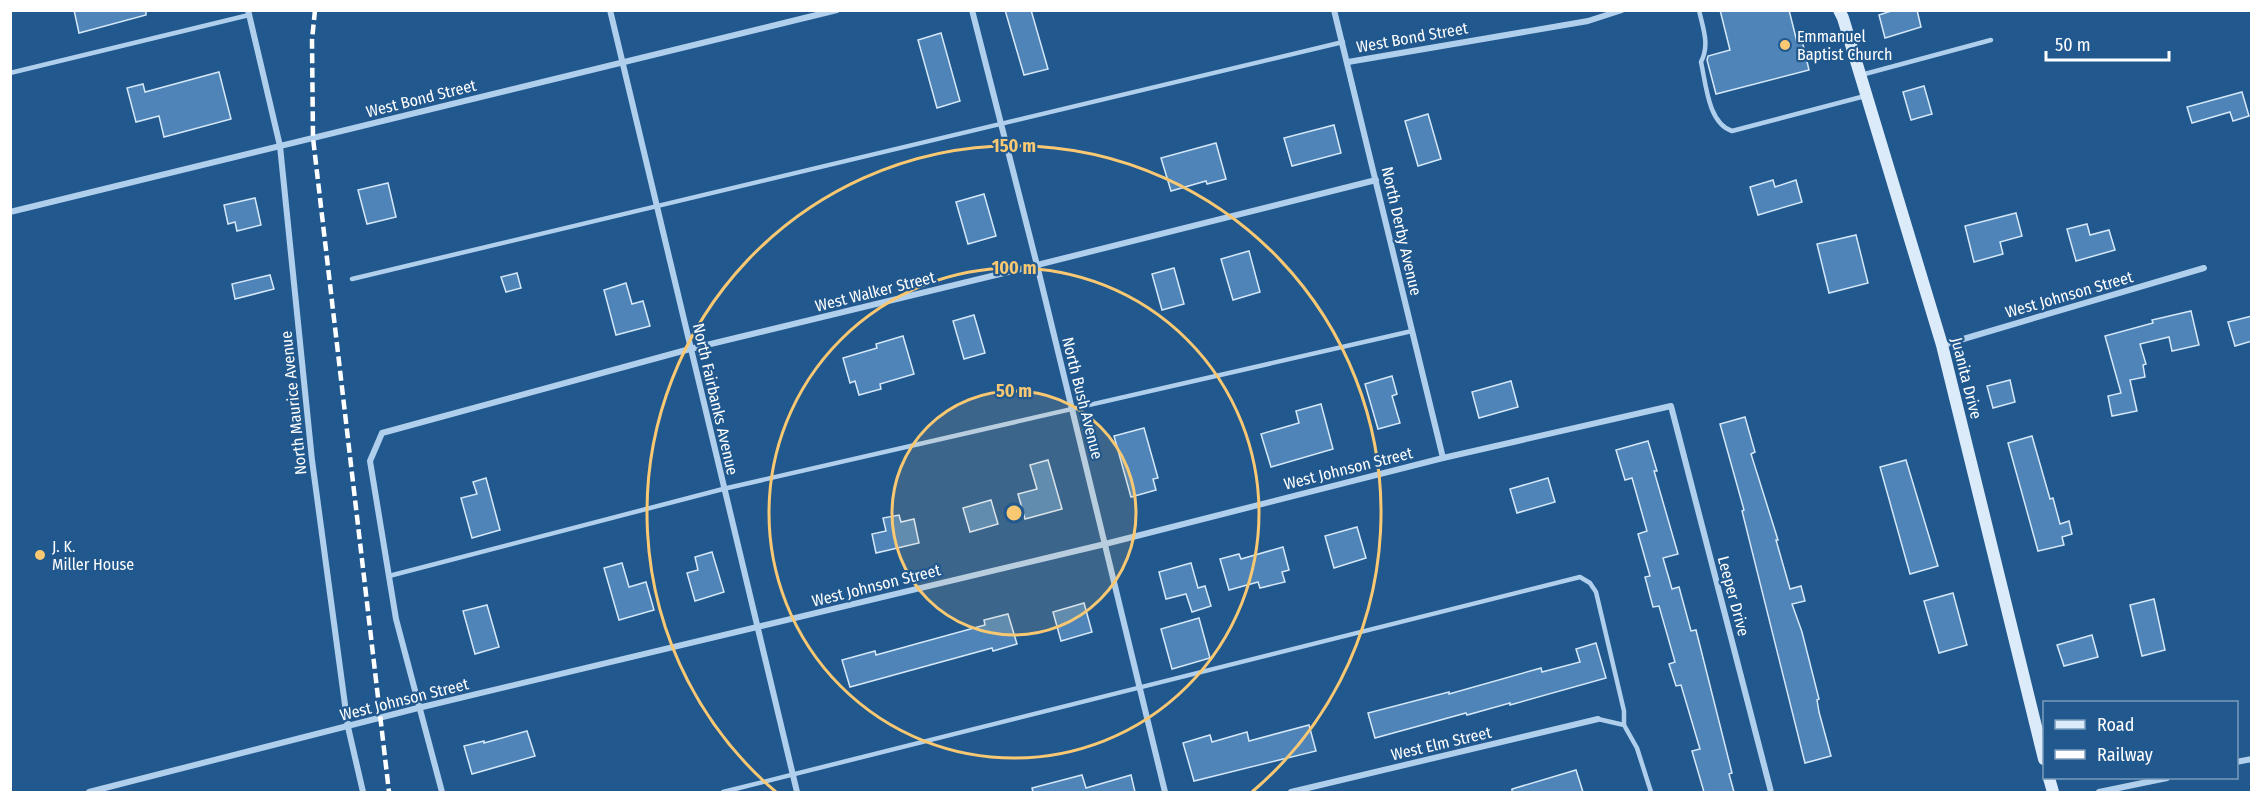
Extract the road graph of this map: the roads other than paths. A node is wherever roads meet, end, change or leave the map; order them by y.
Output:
1 (610, 10) edge
2 (837, 10) edge
3 (972, 10) edge
4 (1334, 10) edge
5 (1622, 10) edge
6 (1699, 10) edge
7 (1839, 10) edge
8 (248, 13) edge
9 (1991, 40) dead end
10 (1343, 42) junction
11 (1348, 62) junction
12 (623, 63) junction
13 (10, 73) edge
14 (1861, 75) junction
15 (1867, 95) junction
16 (1001, 122) junction
17 (280, 146) junction
18 (1376, 180) junction
19 (657, 208) junction
20 (10, 212) edge
21 (1037, 266) junction
22 (2204, 268) dead end
23 (352, 279) dead end
24 (1412, 331) junction
25 (1942, 345) junction
26 (690, 349) junction
27 (1671, 406) joint
28 (1070, 408) junction
29 (1443, 458) junction
30 (723, 489) junction
31 (1105, 543) junction
32 (389, 576) junction
33 (757, 627) junction
34 (1140, 687) junction
35 (418, 708) junction
36 (1598, 719) joint
37 (1624, 725) junction
38 (348, 727) junction
39 (2043, 755) edge
40 (793, 775) junction
41 (2158, 779) edge
42 (89, 792) edge
43 (363, 792) edge
44 (442, 792) edge
45 (723, 792) edge
46 (797, 792) edge
47 (1165, 792) edge
48 (1291, 792) edge
49 (1651, 792) edge
50 (1772, 792) edge
51 (2099, 792) edge

1 - 12 street, North Fairbanks Avenue
2 - 12 street, West Bond Street
3 - 16 street, North Bush Avenue
4 - 10 street, North Derby Avenue
5 - 11 street, West Bond Street
6 - 15 lane
7 - 14 street, Juanita Drive
8 - 13 lane
8 - 17 street, North Maurice Avenue
9 - 14 lane
10 - 11 street, North Derby Avenue
10 - 16 lane
11 - 18 street, North Derby Avenue
12 - 17 street, West Bond Street
12 - 19 street, North Fairbanks Avenue
14 - 15 street, Juanita Drive
15 - 25 street, Juanita Drive
16 - 19 lane
16 - 21 street, North Bush Avenue
17 - 20 street, West Bond Street
17 - 38 street, North Maurice Avenue
18 - 21 street, West Walker Street
18 - 24 street, North Derby Avenue
19 - 23 lane
19 - 26 street, North Fairbanks Avenue
21 - 26 street, West Walker Street
21 - 28 street, North Bush Avenue
22 - 25 street, West Johnson Street
24 - 28 lane
24 - 29 street, North Derby Avenue
25 - 39 street, Juanita Drive
26 - 30 street, North Fairbanks Avenue
26 - 32 street, West Walker Street
27 - 29 street, West Johnson Street
27 - 50 street, Leeper Drive
28 - 30 lane
28 - 31 street, North Bush Avenue
29 - 31 street, West Johnson Street
30 - 32 lane
30 - 33 street, North Fairbanks Avenue
31 - 33 street, West Johnson Street
31 - 34 street, North Bush Avenue
32 - 35 street
33 - 35 street, West Johnson Street
33 - 40 street, North Fairbanks Avenue
34 - 37 lane
34 - 40 lane
34 - 47 street, North Bush Avenue
35 - 38 street, West Johnson Street
35 - 44 street
36 - 37 lane
36 - 48 street, West Elm Street
37 - 49 lane
38 - 42 street, West Johnson Street
38 - 43 street, North Maurice Avenue
40 - 45 lane
40 - 46 street, North Fairbanks Avenue
41 - 51 street

